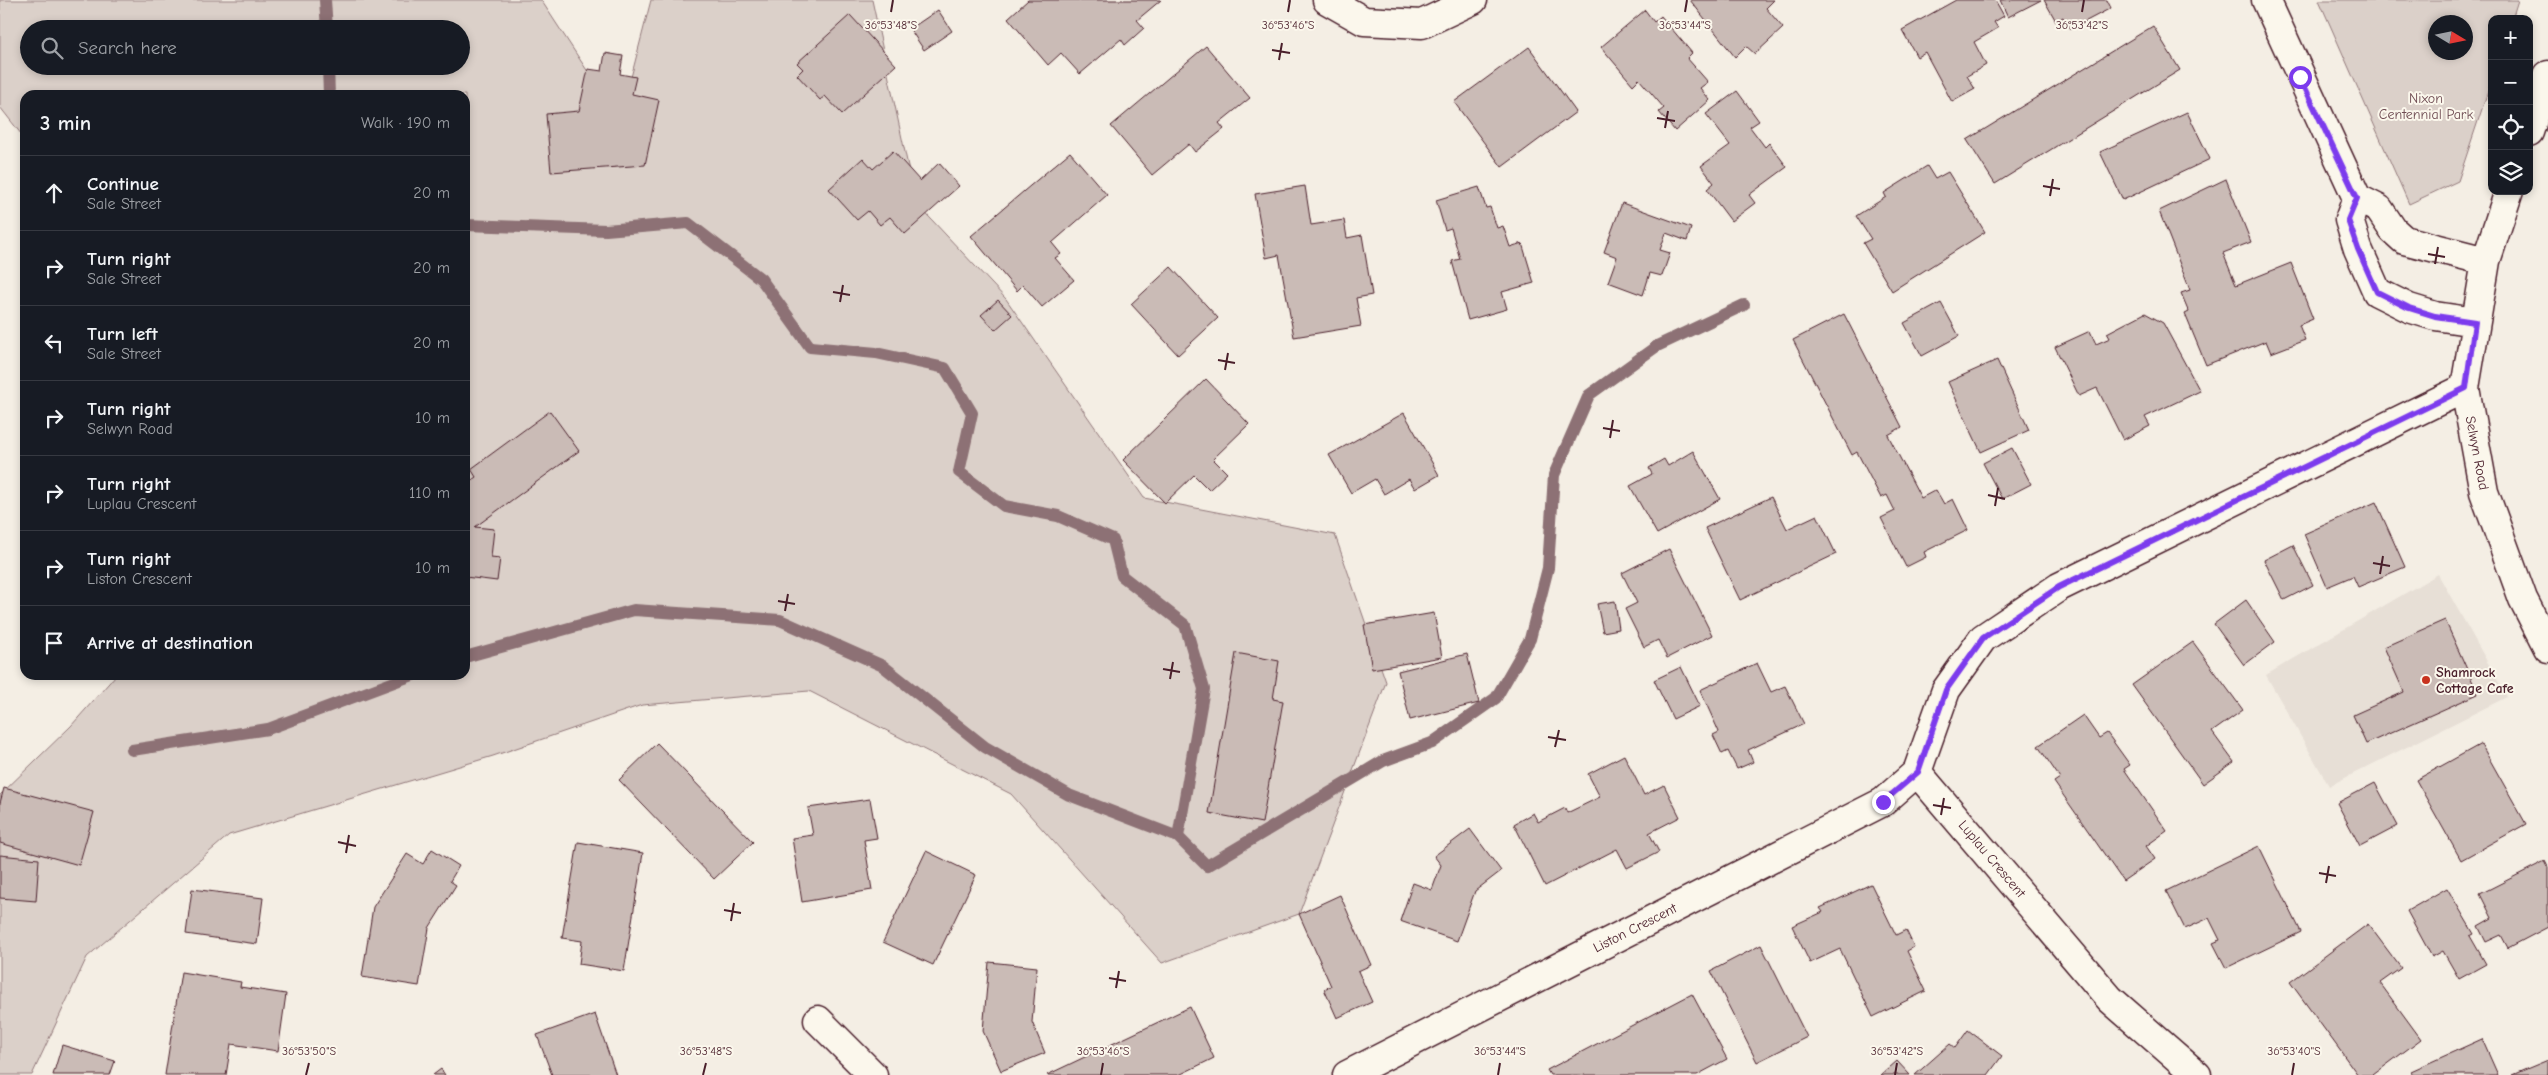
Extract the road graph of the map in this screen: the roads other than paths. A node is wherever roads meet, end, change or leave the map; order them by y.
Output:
1 (1327, 0) edge
2 (1473, 0) edge
3 (2266, 0) edge
4 (2548, 75) edge
5 (2533, 120) edge
6 (2509, 195) edge
7 (2357, 198) junction
8 (2486, 262) junction
9 (2475, 322) junction
10 (2466, 388) junction
11 (2548, 648) edge
12 (1918, 772) junction
13 (818, 1020) dead end
14 (873, 1075) edge
15 (1347, 1075) edge
16 (2197, 1075) edge

1 - 2 street
3 - 7 street
4 - 5 street
6 - 8 street, Selwyn Road
7 - 8 street
7 - 9 street
8 - 9 street, Selwyn Road
9 - 10 street, Selwyn Road
10 - 11 street, Selwyn Road
10 - 12 street
12 - 15 street, Liston Crescent
12 - 16 street, Luplau Crescent
13 - 14 street

